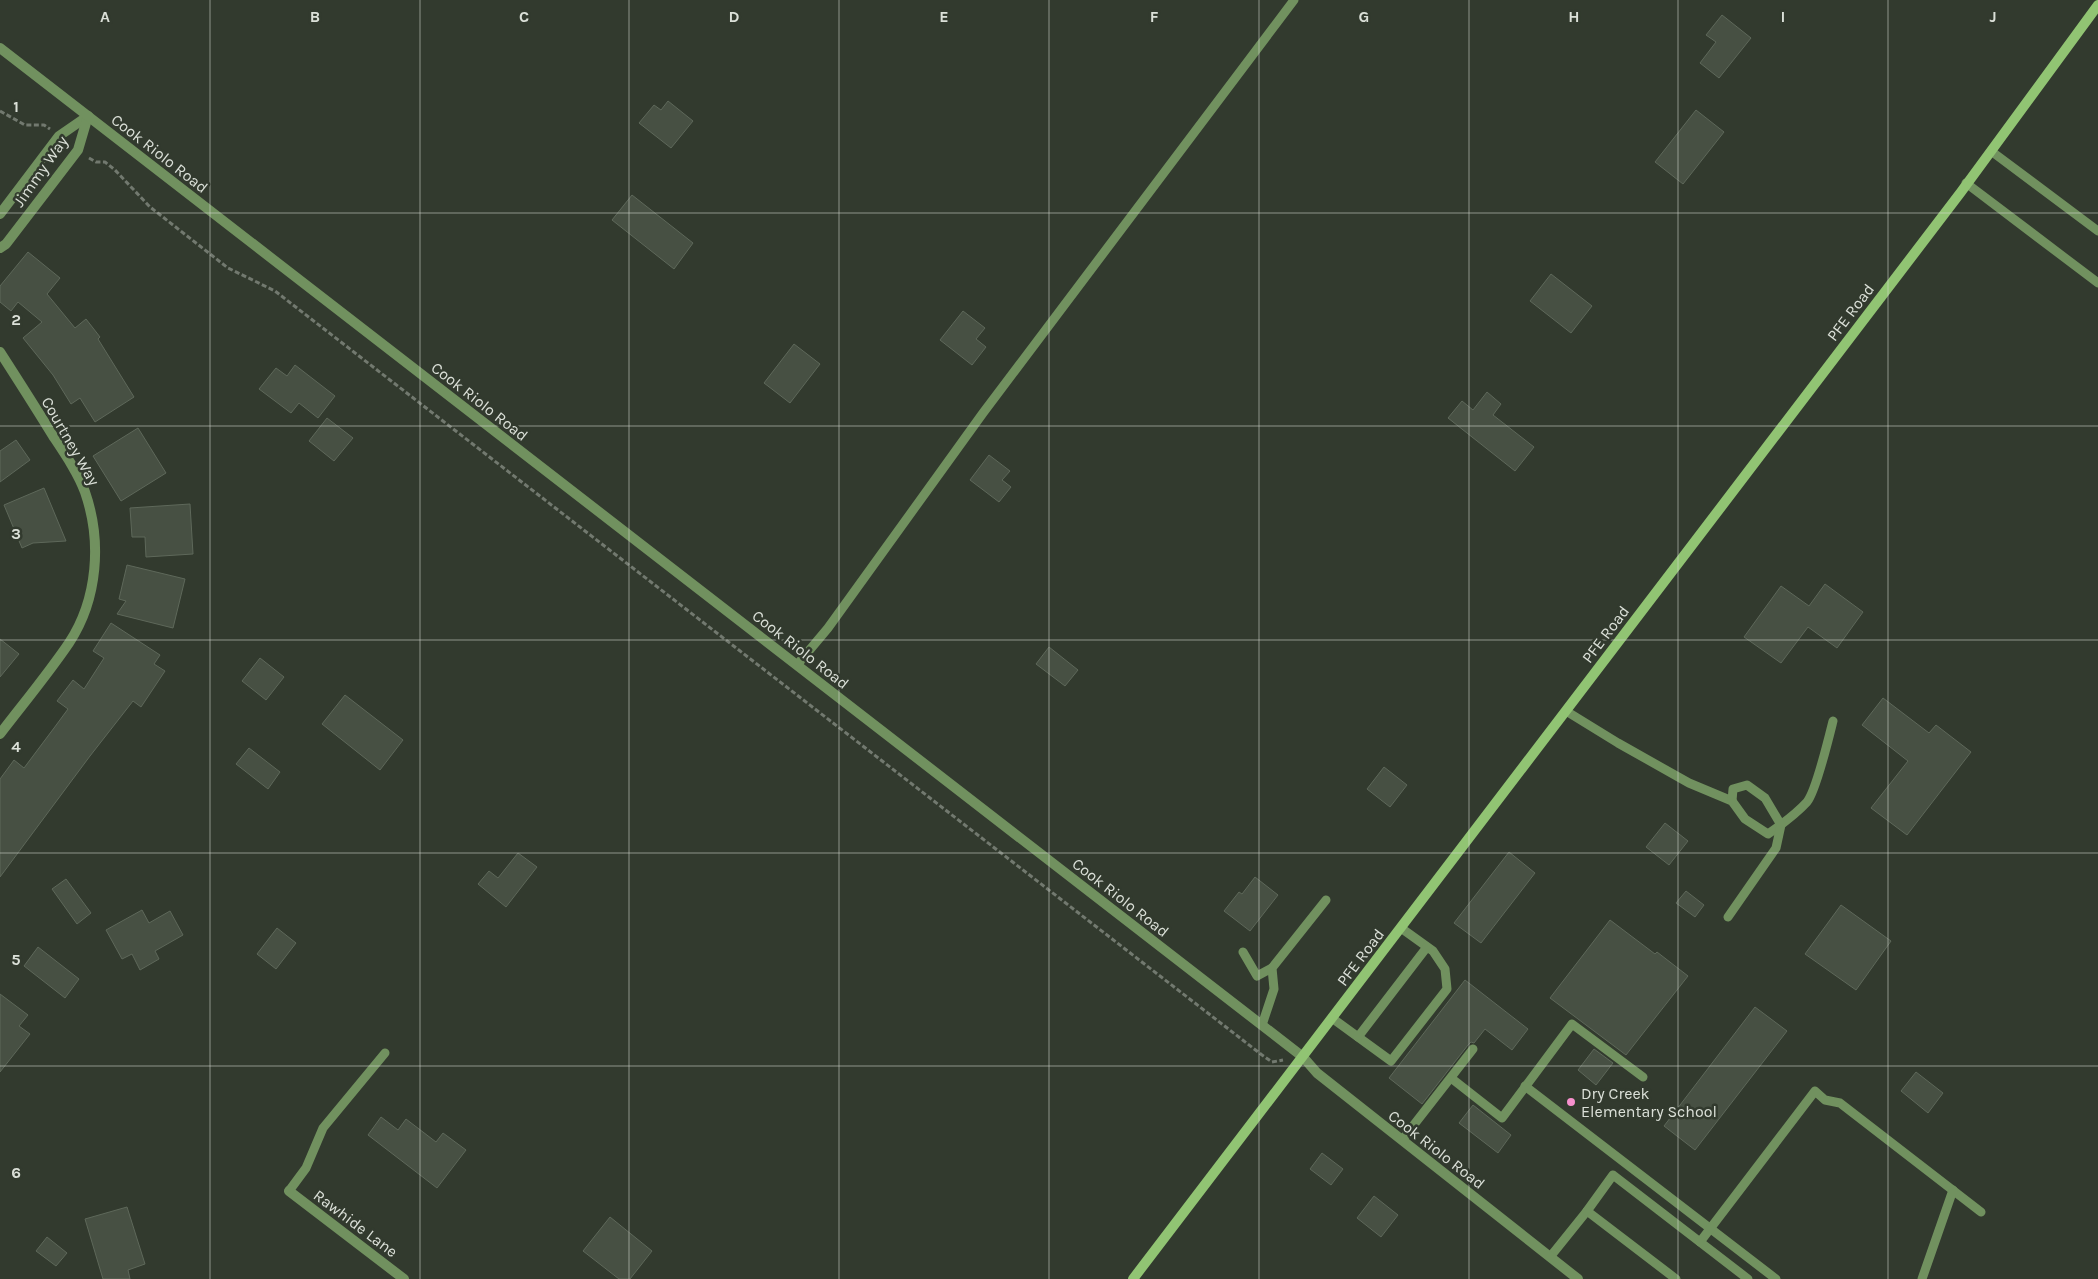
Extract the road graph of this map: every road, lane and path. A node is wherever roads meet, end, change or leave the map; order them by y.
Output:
1 (1294, 0) edge
2 (2098, 5) edge
3 (0, 48) edge
4 (0, 112) edge
5 (88, 116) junction
6 (59, 136) junction
7 (78, 150) junction
8 (1990, 151) junction
9 (1966, 183) junction
10 (0, 214) edge
11 (2098, 230) edge
12 (0, 248) edge
13 (2098, 283) edge
14 (0, 352) edge
15 (797, 665) junction
16 (1566, 711) junction
17 (1833, 721) dead end
18 (0, 734) edge
19 (1732, 801) junction
20 (1781, 825) junction
21 (1326, 900) dead end
22 (1728, 917) dead end
23 (1401, 928) junction
24 (1426, 947) junction
25 (1243, 952) dead end
26 (1272, 968) junction
27 (1332, 1018) junction
28 (1262, 1025) junction
29 (1358, 1037) junction
30 (1474, 1049) dead end
31 (385, 1053) dead end
32 (1303, 1057) junction
33 (1644, 1077) dead end
34 (1451, 1078) junction
35 (1525, 1086) junction
36 (1402, 1140) junction
37 (1953, 1190) junction
38 (289, 1191) joint
39 (1587, 1211) junction
40 (1981, 1212) dead end
41 (1710, 1228) junction
42 (1700, 1242) junction
43 (1550, 1258) junction
44 (404, 1279) edge
45 (1133, 1279) edge
46 (1578, 1279) edge
47 (1676, 1279) edge
48 (1748, 1279) edge
49 (1776, 1279) edge
50 (1922, 1279) edge

1 - 15 lane
2 - 8 main road, PFE Road
3 - 5 street, Cook Riolo Road
4 - 6 path
5 - 6 street, Jimmy Way
5 - 7 street, Jimmy Way
5 - 15 street, Cook Riolo Road
6 - 10 street, Jimmy Way
7 - 12 street, Jimmy Way
7 - 32 path
8 - 9 main road, PFE Road
8 - 11 lane
9 - 13 lane
9 - 16 main road, PFE Road
14 - 18 street, Courtney Way
15 - 28 street, Cook Riolo Road
16 - 19 lane
16 - 23 main road, PFE Road
17 - 20 lane
19 - 20 lane
19 - 20 lane
20 - 22 lane
21 - 26 lane
23 - 24 lane
23 - 27 main road, PFE Road
24 - 29 lane
24 - 29 lane
25 - 26 lane
26 - 28 lane
27 - 29 lane
27 - 32 main road, PFE Road
28 - 32 street, Cook Riolo Road
30 - 34 lane
31 - 38 lane
32 - 36 street, Cook Riolo Road
32 - 45 main road, PFE Road
33 - 35 lane
34 - 35 lane
34 - 36 lane
35 - 41 lane
36 - 43 street, Cook Riolo Road
37 - 40 lane
37 - 41 lane
37 - 50 lane
38 - 44 street, Rawhide Lane
39 - 42 lane
39 - 43 lane
39 - 47 lane
41 - 42 lane
41 - 49 lane
42 - 48 lane
43 - 46 street, Cook Riolo Road

